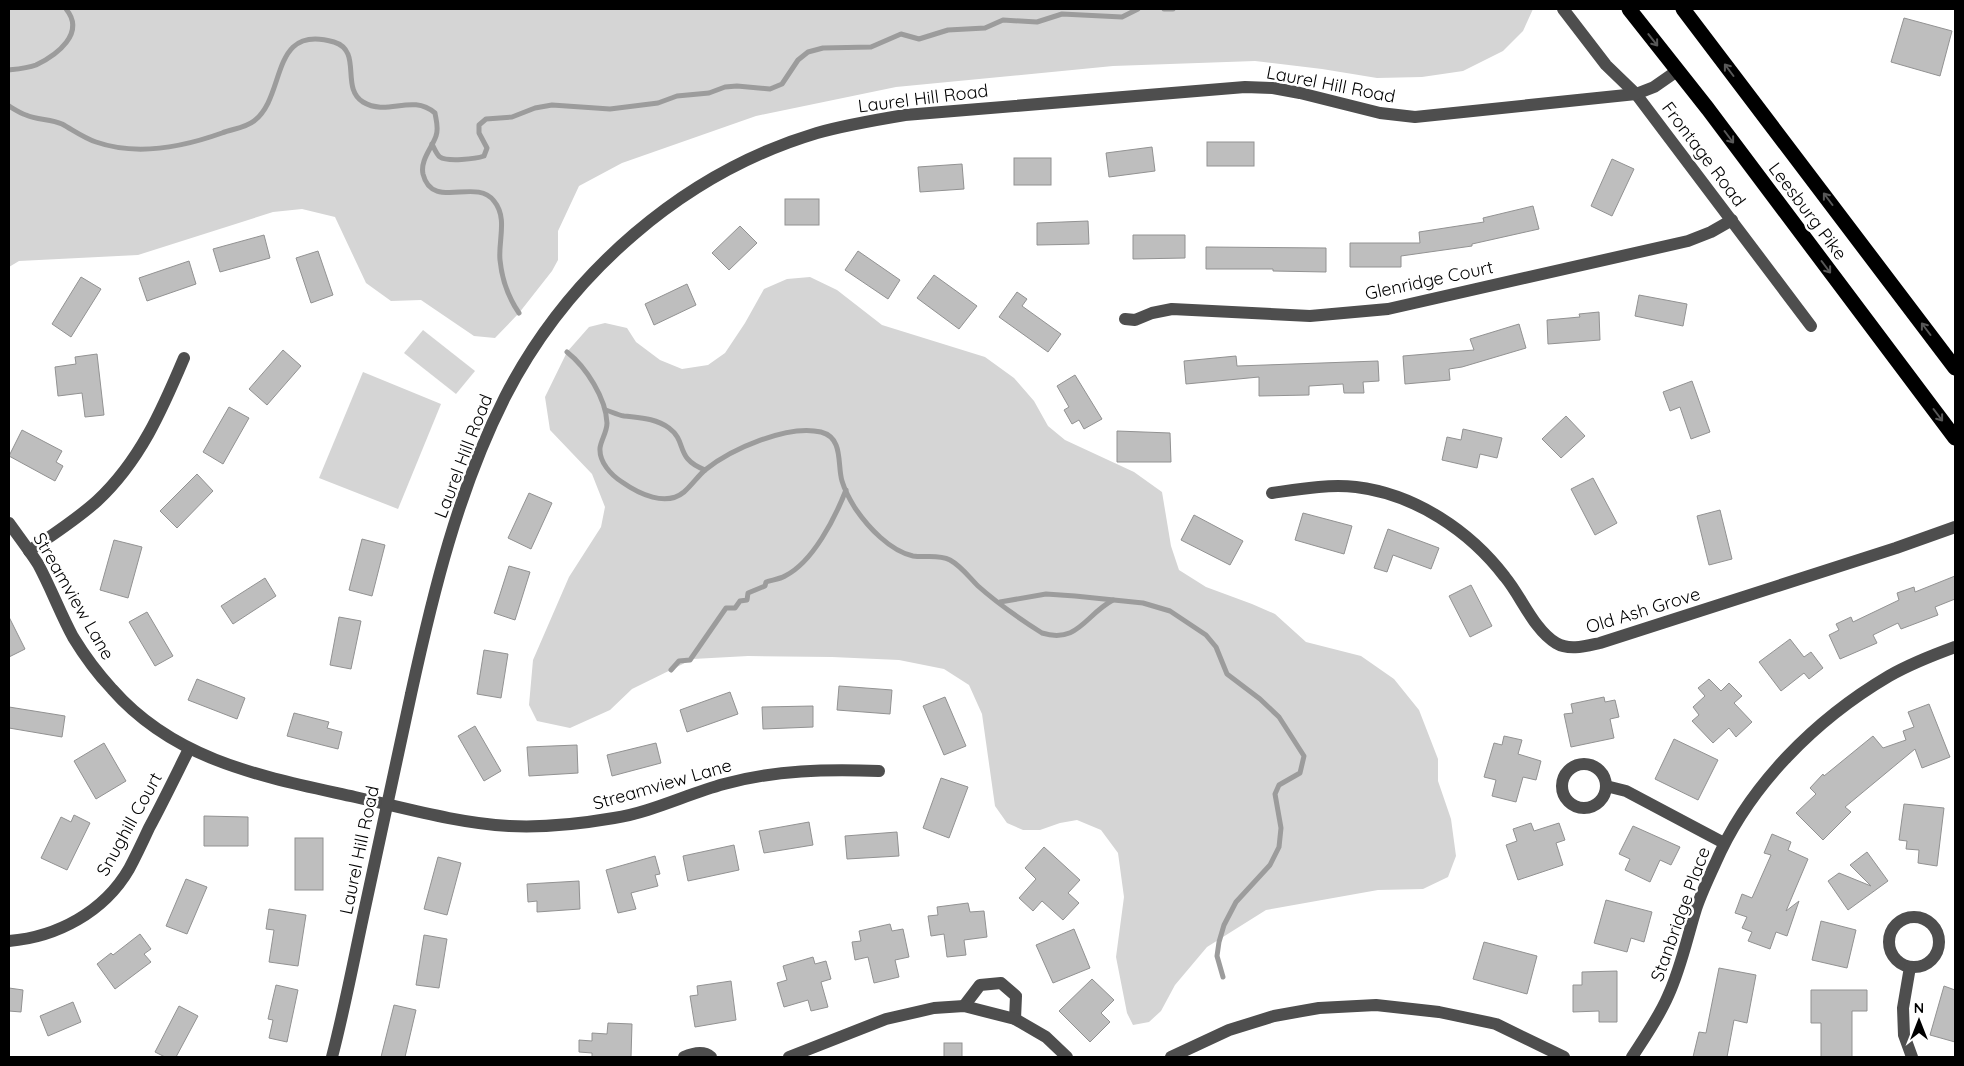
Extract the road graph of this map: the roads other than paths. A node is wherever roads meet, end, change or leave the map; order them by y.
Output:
1 (1563, 9) edge
2 (1629, 9) edge
3 (1683, 9) edge
4 (1677, 71) junction
5 (1636, 94) junction
6 (1732, 220) junction
7 (1125, 319) dead end
8 (1811, 326) dead end
9 (184, 358) dead end
10 (1955, 368) edge
11 (1955, 438) edge
12 (1272, 493) dead end
13 (9, 523) edge
14 (1955, 527) edge
15 (29, 551) junction
16 (1955, 647) edge
17 (189, 749) junction
18 (879, 771) dead end
19 (1606, 786) dead end
20 (387, 804) junction
21 (1724, 844) junction
22 (9, 941) edge
23 (1910, 967) junction
24 (964, 1006) junction
25 (1015, 1019) junction
26 (332, 1057) edge
27 (684, 1057) edge
28 (711, 1057) edge
29 (789, 1057) edge
30 (1067, 1057) edge
31 (1171, 1057) edge
32 (1564, 1057) edge
33 (1632, 1057) edge
34 (1912, 1057) edge

1 - 5 street, Frontage Road
2 -> 4 highway, Leesburg Pike
10 -> 3 highway, Leesburg Pike
4 - 5 street, Laurel Hill Road
4 -> 11 highway, Leesburg Pike
5 - 6 street, Frontage Road
5 - 20 street, Laurel Hill Road
6 - 7 street, Glenridge Court
6 - 8 street, Frontage Road
9 - 15 street
12 - 14 street, Old Ash Grove
13 - 15 street, Streamview Lane
15 - 17 street, Streamview Lane
16 - 21 street, Stanbridge Place
17 - 20 street, Streamview Lane
17 - 22 street, Snughill Court
18 - 20 street, Streamview Lane
19 - 21 street
20 - 26 street, Laurel Hill Road
21 - 33 street, Stanbridge Place
23 - 23 street
23 - 34 street
24 - 25 street
24 - 25 street
24 - 29 street
25 - 30 street
27 - 28 street
31 - 32 street

